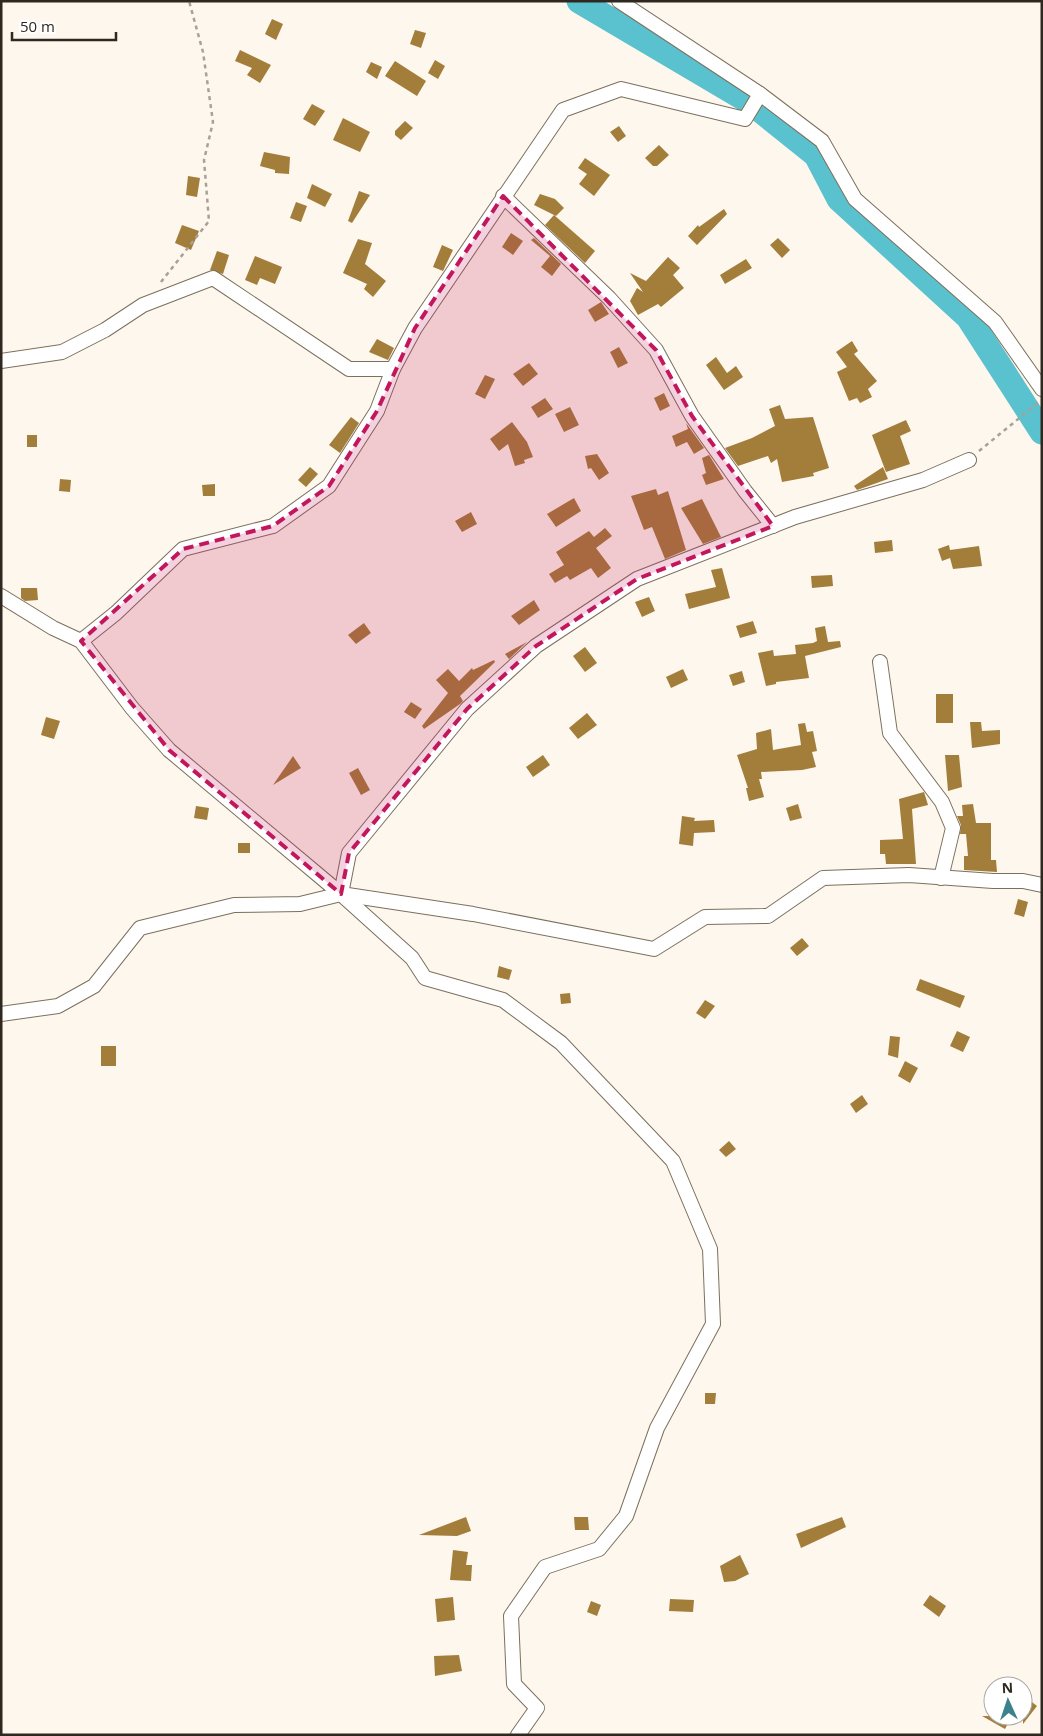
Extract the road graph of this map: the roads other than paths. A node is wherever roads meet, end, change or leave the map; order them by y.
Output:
1 (619, 1) edge
2 (758, 99) junction
3 (503, 196) junction
4 (1, 361) edge
5 (393, 369) junction
6 (1042, 389) edge
7 (969, 460) road end
8 (773, 526) junction
9 (1, 596) edge
10 (80, 642) junction
11 (880, 662) dead end
12 (941, 878) junction
13 (1042, 885) edge
14 (341, 894) junction
15 (1, 1014) edge
16 (518, 1735) edge

1 - 2 street
2 - 3 street
2 - 6 street
3 - 5 street
3 - 8 street
4 - 5 street
5 - 10 street
7 - 8 street
8 - 14 street
9 - 10 street
10 - 14 street
11 - 12 street
12 - 13 street
12 - 14 street
14 - 15 street
14 - 16 street

